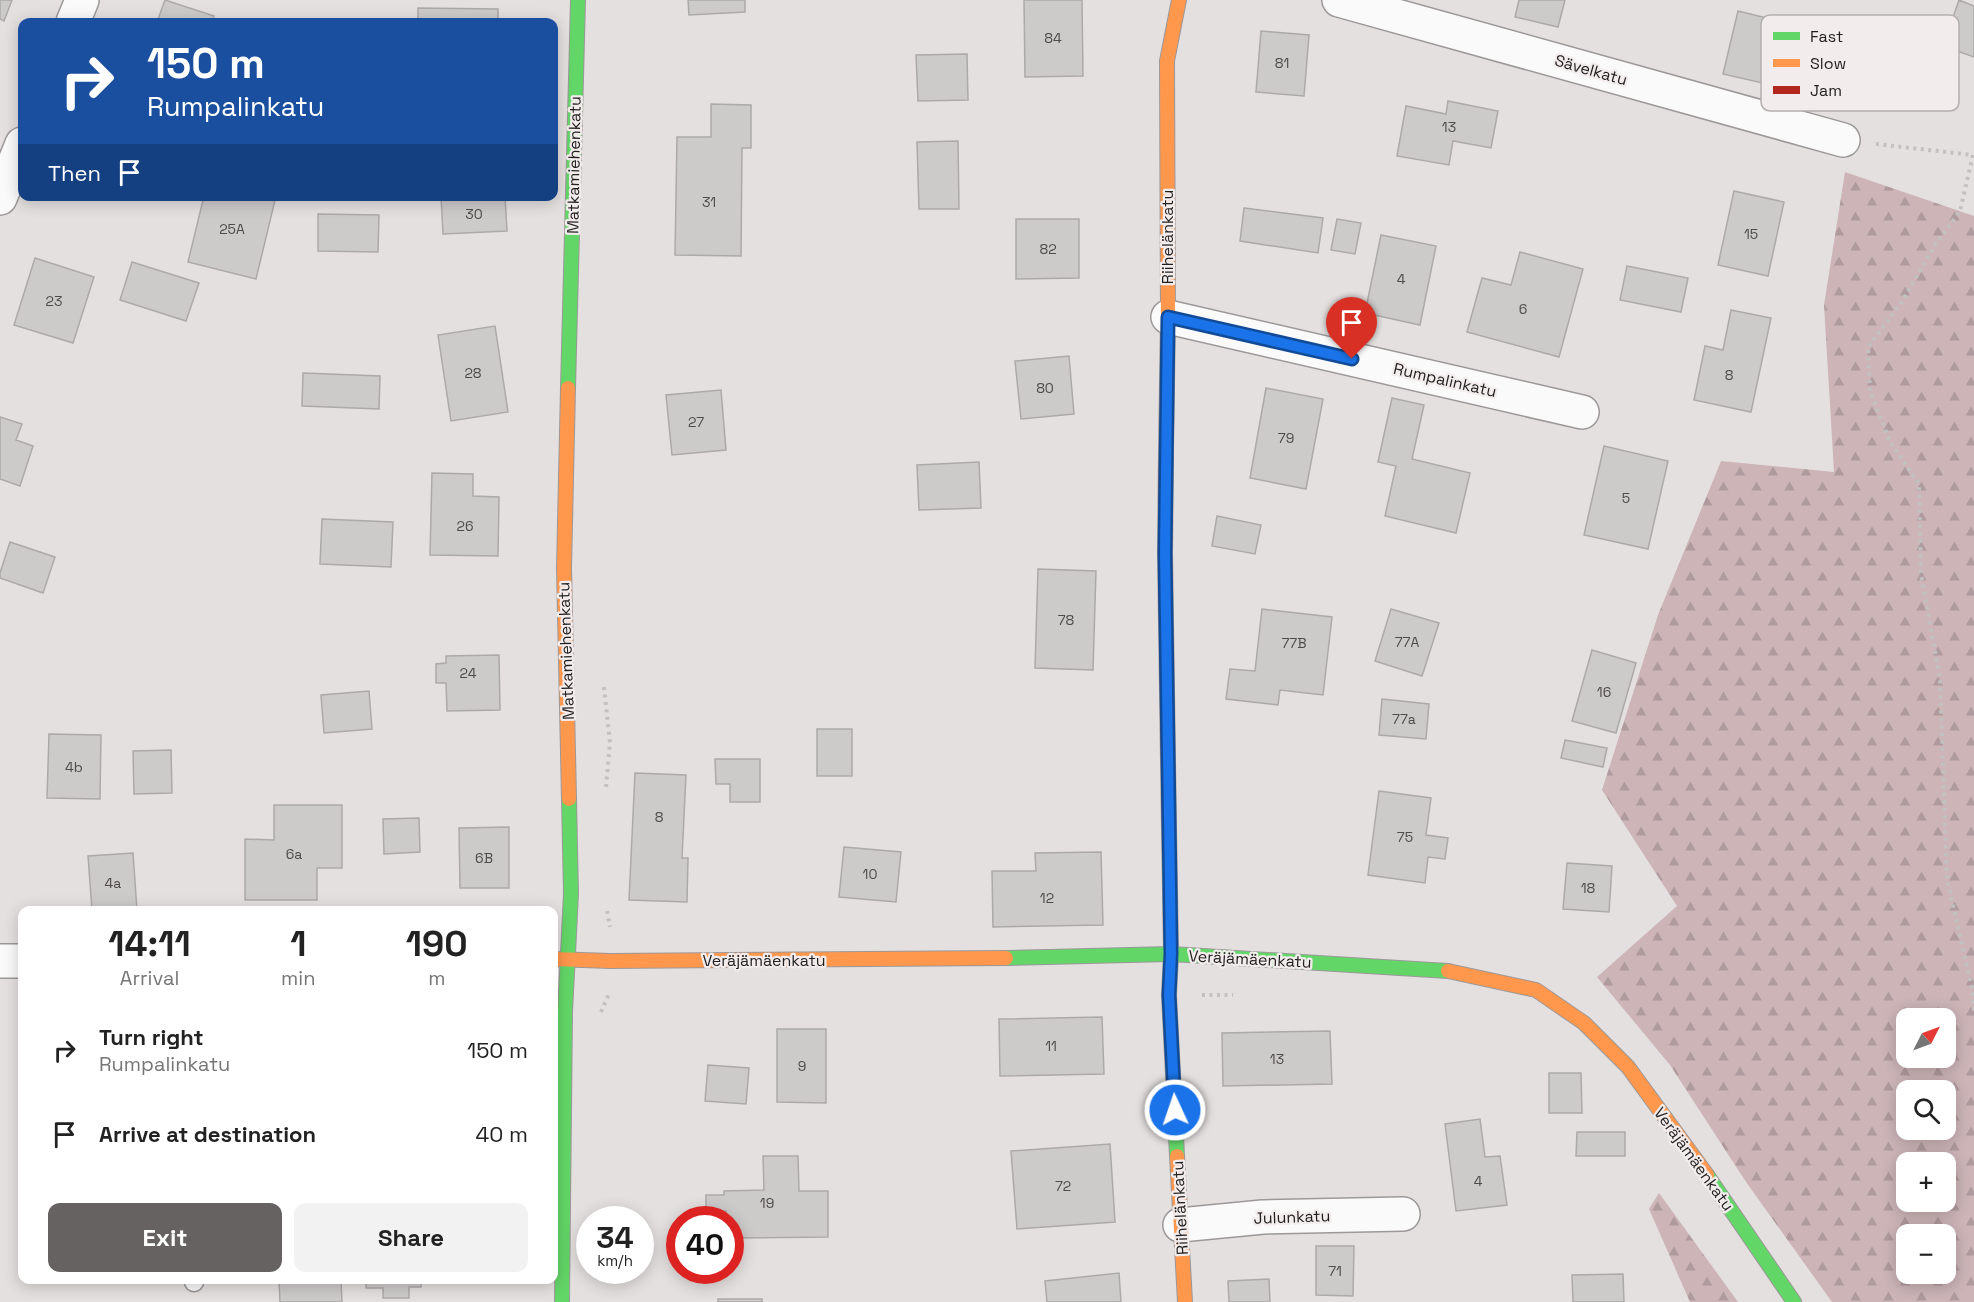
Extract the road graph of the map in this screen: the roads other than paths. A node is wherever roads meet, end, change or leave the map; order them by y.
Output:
1 (82, 0) edge
2 (578, 0) edge
3 (1179, 0) edge
4 (1339, 0) edge
5 (75, 18) edge
6 (1843, 140) road end
7 (18, 154) edge
8 (0, 198) edge
9 (1168, 317) junction
10 (1582, 412) dead end
11 (1171, 954) junction
12 (568, 959) junction
13 (558, 960) edge
14 (18, 961) edge
15 (0, 962) edge
16 (1403, 1214) dead end
17 (1180, 1225) junction
18 (562, 1302) edge
19 (1185, 1302) edge
20 (1794, 1302) edge

1 - 5 street
2 - 12 street, Matkamiehenkatu
3 - 9 street, Riihelänkatu
4 - 6 street, Sävelkatu
7 - 8 street
9 - 10 street, Rumpalinkatu
9 - 11 street, Riihelänkatu
11 - 12 street, Veräjämäenkatu
11 - 17 street, Riihelänkatu
11 - 20 street, Veräjämäenkatu
12 - 13 street, Veräjämäenkatu
12 - 18 street, Matkamiehenkatu
14 - 15 street
16 - 17 street, Julunkatu
17 - 19 street, Riihelänkatu

